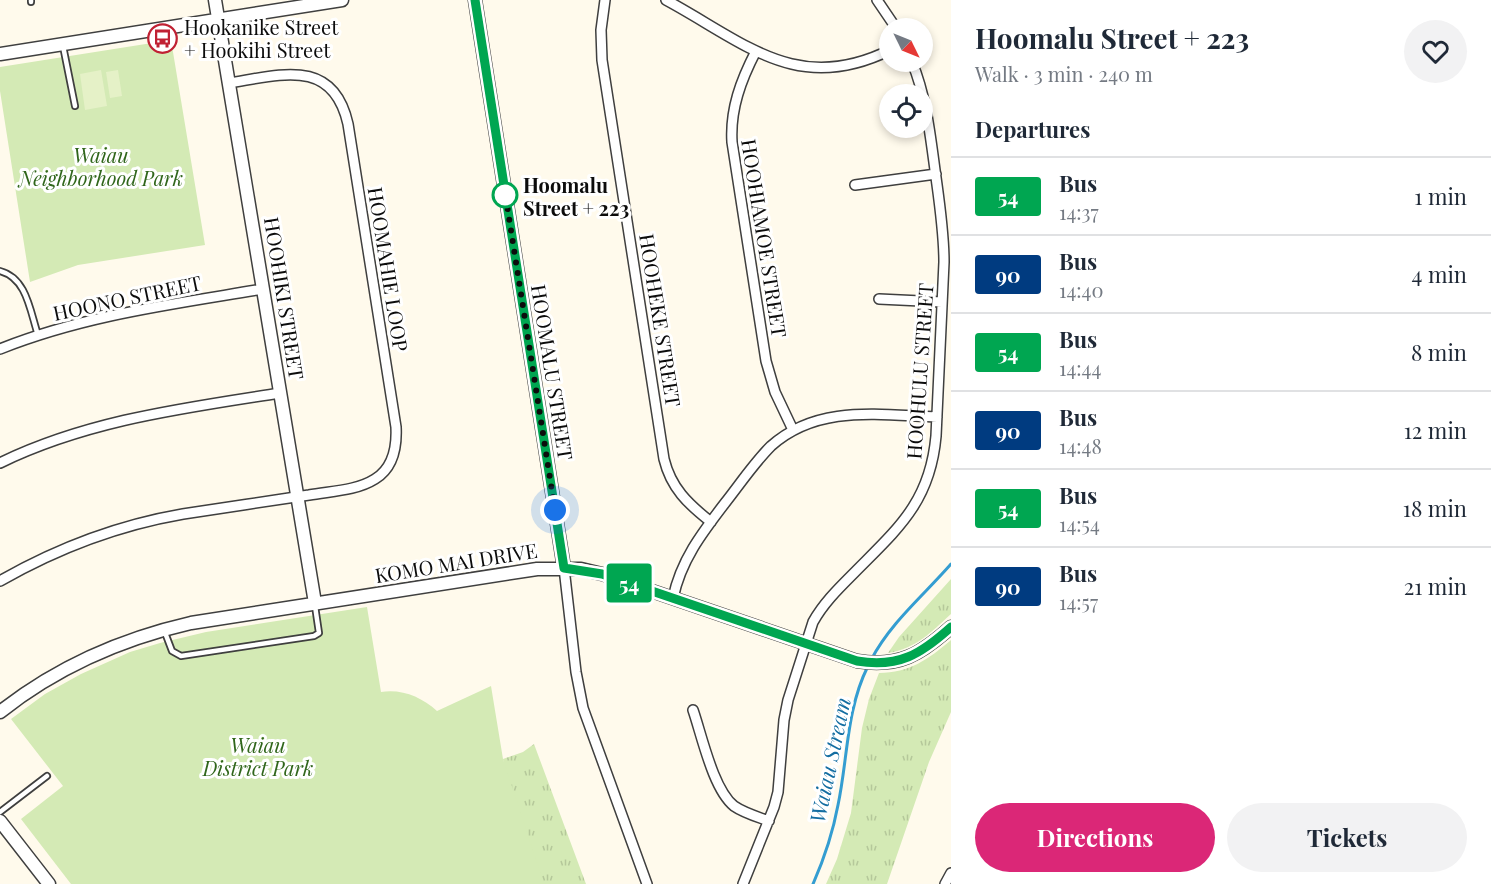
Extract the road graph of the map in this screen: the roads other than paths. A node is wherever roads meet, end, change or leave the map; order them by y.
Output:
1 (215, 0) edge
2 (342, 0) edge
3 (475, 0) edge
4 (605, 0) edge
5 (666, 0) edge
6 (877, 0) edge
7 (889, 18) edge
8 (219, 20) junction
9 (62, 44) junction
10 (756, 51) junction
11 (0, 54) edge
12 (879, 55) edge
13 (915, 72) edge
14 (229, 83) junction
15 (75, 106) dead end
16 (936, 174) junction
17 (855, 186) dead end
18 (0, 271) edge
19 (263, 289) junction
20 (879, 299) dead end
21 (942, 302) junction
22 (38, 335) junction
23 (0, 349) edge
24 (280, 393) junction
25 (937, 417) junction
26 (793, 430) junction
27 (0, 463) edge
28 (298, 497) junction
29 (711, 522) junction
30 (564, 568) junction
31 (0, 581) edge
32 (673, 598) junction
33 (315, 603) junction
34 (951, 627) edge
35 (164, 629) junction
36 (806, 644) junction
37 (693, 710) dead end
38 (0, 712) edge
39 (47, 776) dead end
40 (0, 812) edge
41 (0, 821) edge
42 (769, 821) junction
43 (951, 873) edge
44 (49, 884) edge
45 (646, 884) edge
46 (743, 884) edge
47 (945, 884) edge

1 - 8 street, HOOHIKI STREET
2 - 8 street
3 - 30 street, HOOMALU STREET
4 - 29 street, HOOHEKE STREET
5 - 10 street
6 - 7 street
8 - 9 street
8 - 14 street, HOOHIKI STREET
9 - 11 street
9 - 15 lane
10 - 12 street
10 - 26 street, HOOHIAMOE STREET
13 - 16 street, HOOHULU STREET
14 - 19 street, HOOHIKI STREET
14 - 28 street, HOOMAHIE LOOP
16 - 17 street
16 - 21 street, HOOHULU STREET
18 - 22 lane
19 - 22 street, HOONO STREET
19 - 24 street, HOOHIKI STREET
20 - 21 street
21 - 25 street, HOOHULU STREET
22 - 23 street, HOONO STREET
24 - 27 street
24 - 28 street, HOOHIKI STREET
25 - 26 street
25 - 36 street, HOOHULU STREET
26 - 29 street
28 - 31 street, HOOMAHIE LOOP
28 - 33 street, HOOHIKI STREET
29 - 32 street
30 - 32 street, KOMO MAI DRIVE
30 - 33 street, KOMO MAI DRIVE
30 - 45 street, HOOMALU STREET
32 - 36 street, KOMO MAI DRIVE
33 - 35 street, KOMO MAI DRIVE
33 - 35 lane
34 - 36 street, KOMO MAI DRIVE
35 - 38 street, KOMO MAI DRIVE
36 - 42 street, HOOHULU STREET
37 - 42 street
39 - 40 lane
41 - 44 street
42 - 46 street, HOOHULU STREET
43 - 47 street

